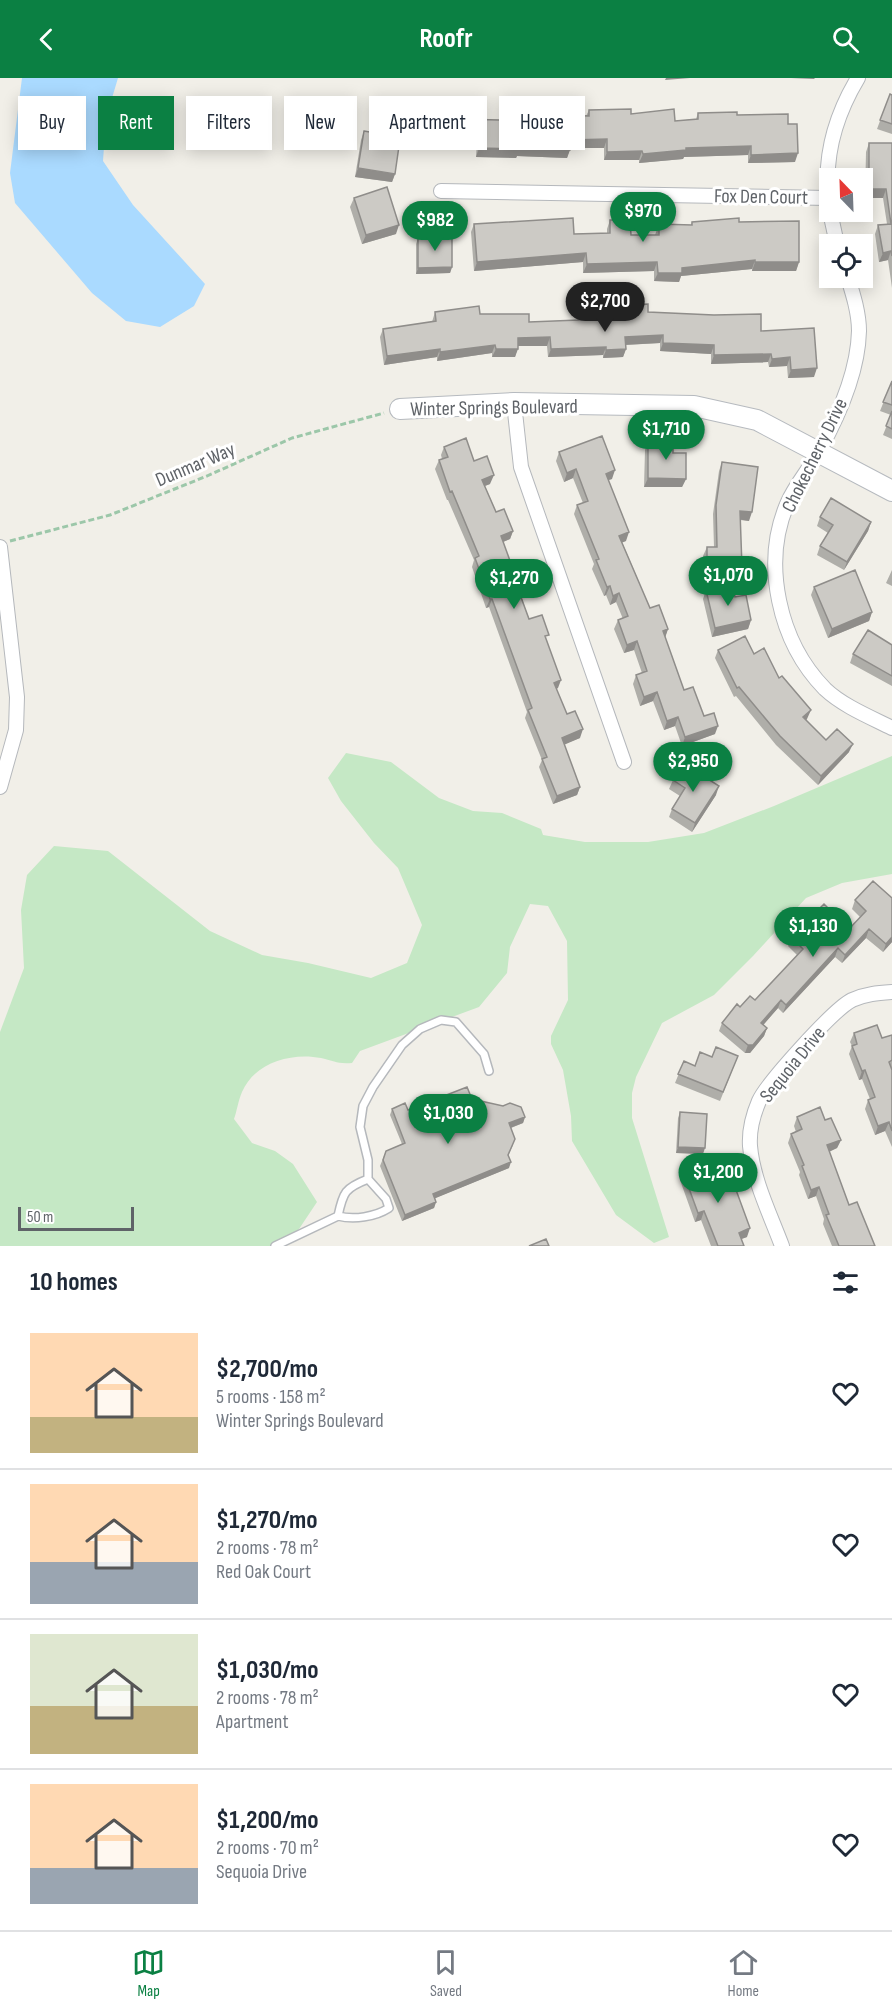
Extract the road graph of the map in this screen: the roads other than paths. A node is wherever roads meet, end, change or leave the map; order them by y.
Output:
1 (858, 78) edge
2 (829, 168) edge
3 (441, 191) dead end
4 (819, 206) edge
5 (851, 288) edge
6 (514, 403) junction
7 (400, 409) road end
8 (819, 451) junction
9 (892, 492) edge
10 (0, 545) edge
11 (892, 728) edge
12 (624, 762) dead end
13 (0, 787) edge
14 (892, 992) edge
15 (489, 1071) dead end
16 (368, 1179) junction
17 (338, 1216) junction
18 (274, 1246) edge
19 (782, 1246) edge

1 - 2 street
3 - 4 street, Fox Den Court
5 - 8 street, Chokecherry Drive
6 - 7 street, Winter Springs Boulevard
6 - 8 street, Winter Springs Boulevard
6 - 12 street
8 - 9 street, Winter Springs Boulevard
8 - 11 street, Chokecherry Drive
10 - 13 street
14 - 19 street, Sequoia Drive
15 - 16 lane
16 - 17 lane
16 - 17 lane
17 - 18 lane

